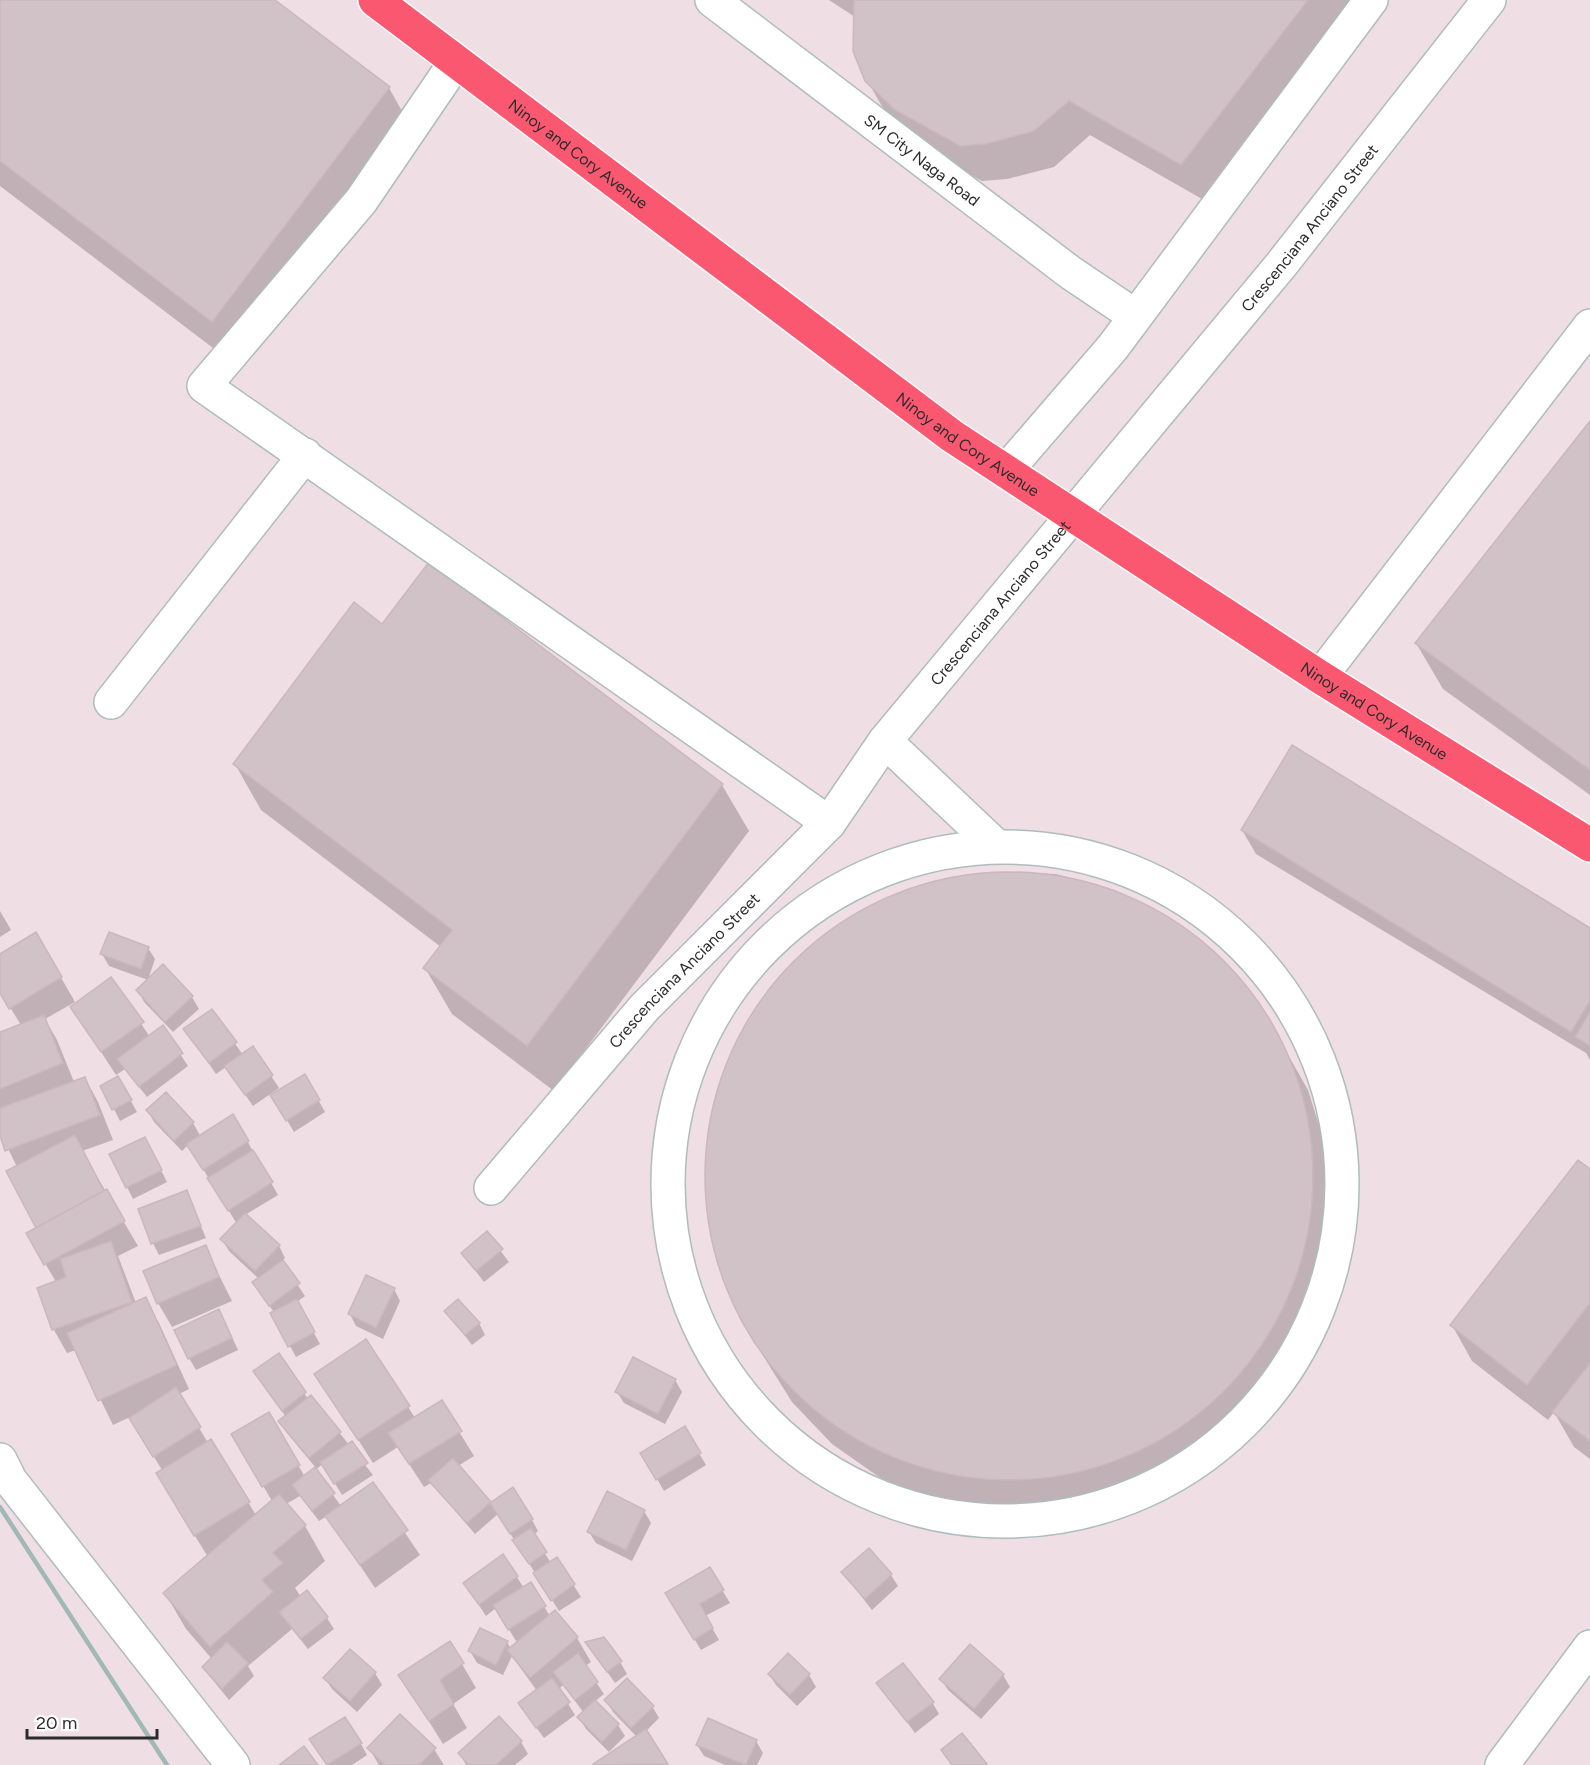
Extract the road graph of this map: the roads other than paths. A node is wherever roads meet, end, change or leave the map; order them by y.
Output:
1 (375, 0) edge
2 (712, 0) edge
3 (1371, 0) edge
4 (1489, 0) edge
5 (455, 63) junction
6 (1135, 316) junction
7 (1590, 327) edge
8 (305, 455) junction
9 (1006, 471) junction
10 (1075, 517) junction
11 (1320, 677) junction
12 (111, 702) dead end
13 (885, 741) junction
14 (829, 823) junction
15 (994, 844) junction
16 (1590, 845) edge
17 (491, 1188) dead end
18 (0, 1460) edge
19 (1590, 1647) edge
20 (233, 1765) edge
21 (1503, 1765) edge

1 - 5 main road, Ninoy and Cory Avenue
2 - 6 street, SM City Naga Road
3 - 6 street
4 - 10 street, Crescenciana Anciano Street
5 - 8 street
5 - 9 main road, Ninoy and Cory Avenue
6 - 9 street
7 - 11 street
8 - 12 street
8 - 14 street
9 - 10 main road, Ninoy and Cory Avenue
10 - 11 main road, Ninoy and Cory Avenue
10 - 13 street, Crescenciana Anciano Street
11 - 16 main road, Ninoy and Cory Avenue
13 - 14 street, Crescenciana Anciano Street
13 - 15 street
14 - 17 street, Crescenciana Anciano Street
15 - 15 street
18 - 20 street
19 - 21 street

